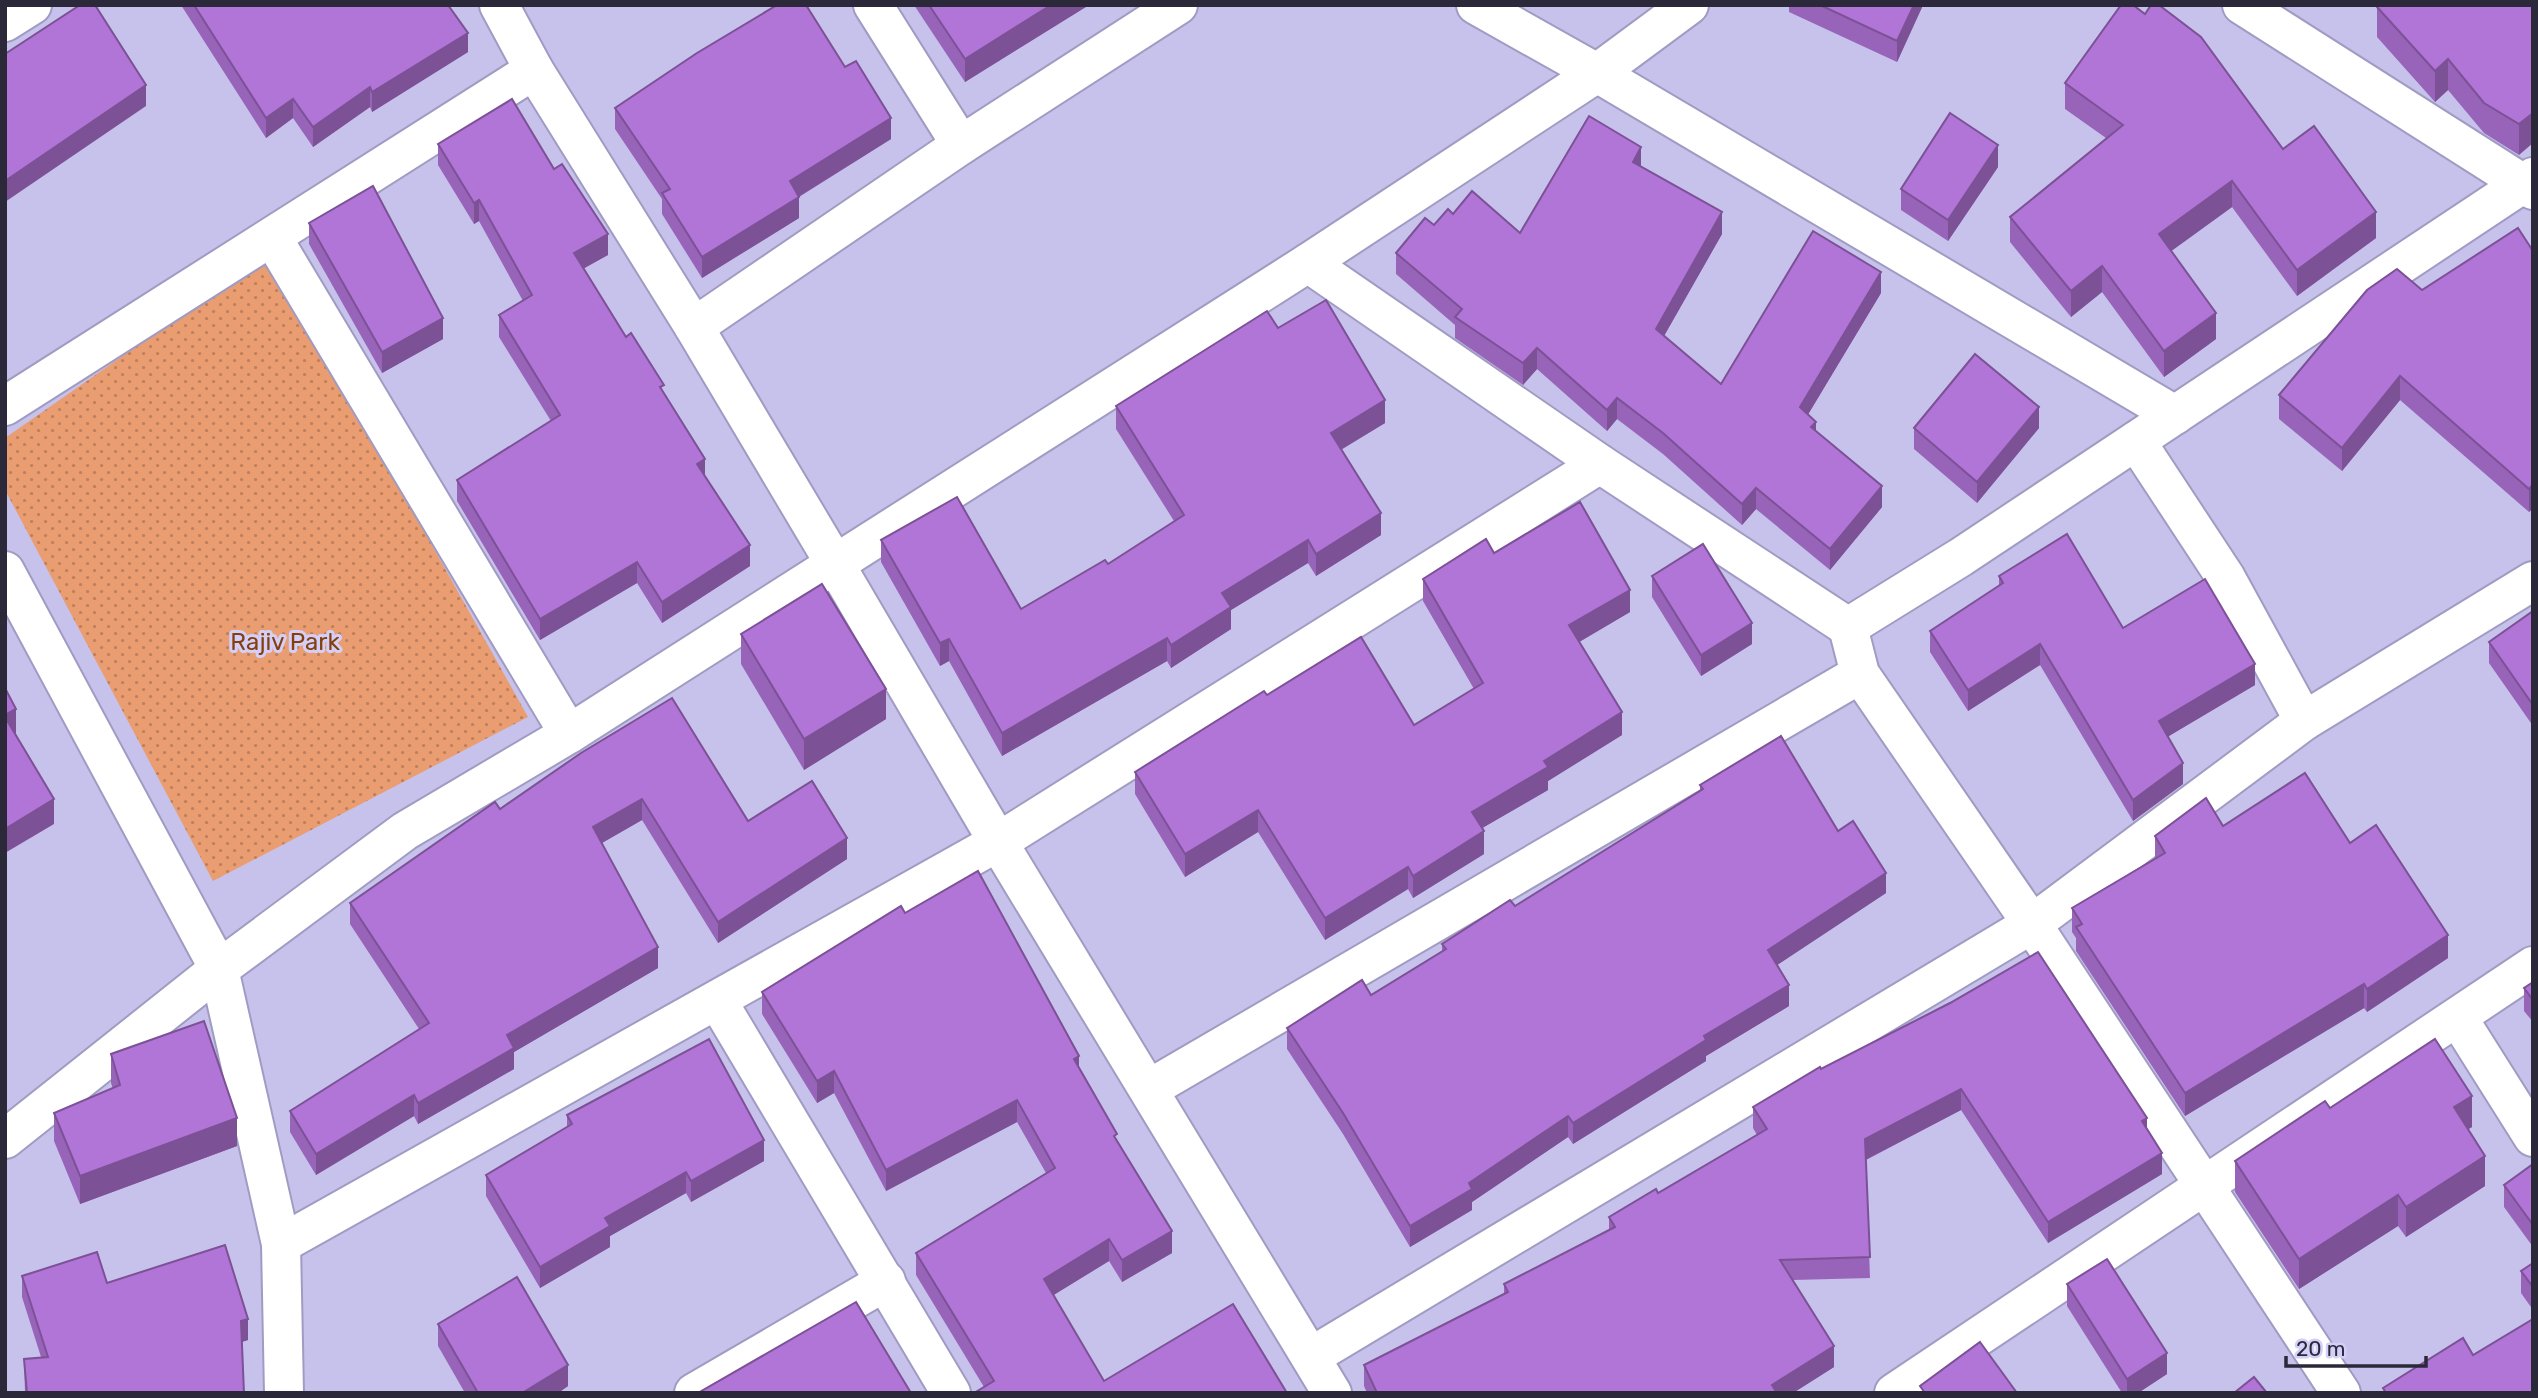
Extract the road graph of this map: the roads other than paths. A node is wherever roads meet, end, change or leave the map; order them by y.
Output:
1 (32, 5) edge
2 (499, 5) edge
3 (873, 5) edge
4 (1178, 5) edge
5 (1476, 5) edge
6 (1689, 5) edge
7 (2242, 5) edge
8 (5, 22) edge
9 (534, 70) junction
10 (1597, 73) junction
11 (961, 145) junction
12 (2530, 183) edge
13 (272, 237) junction
14 (1308, 263) junction
15 (694, 327) junction
16 (5, 406) edge
17 (2175, 415) junction
18 (2136, 441) junction
19 (1600, 464) junction
20 (835, 564) junction
21 (5, 571) edge
22 (2533, 582) edge
23 (1848, 627) junction
24 (1860, 674) junction
25 (2304, 721) junction
26 (569, 734) junction
27 (998, 842) junction
28 (2032, 924) junction
29 (2533, 966) edge
30 (219, 969) junction
31 (717, 1000) junction
32 (2458, 1018) junction
33 (1149, 1089) junction
34 (2533, 1137) edge
35 (5, 1139) edge
36 (2201, 1185) junction
37 (281, 1244) junction
38 (886, 1281) junction
39 (1312, 1356) junction
40 (1899, 1391) edge
41 (284, 1393) edge
42 (694, 1393) edge
43 (951, 1393) edge
44 (1332, 1393) edge
45 (2341, 1393) edge

1 - 8 street
2 - 9 street
3 - 11 street
4 - 11 street
5 - 10 street
6 - 10 street
7 - 12 street
9 - 13 street
9 - 15 street
10 - 14 street
10 - 17 street
11 - 15 street
12 - 17 street
13 - 16 street
13 - 26 street
14 - 19 street
14 - 20 street
15 - 20 street
17 - 18 street
18 - 23 street
18 - 25 street
19 - 23 street
19 - 27 street
20 - 26 street
20 - 27 street
21 - 30 street
22 - 25 street
23 - 24 street
24 - 28 street
24 - 33 street
25 - 28 street
26 - 30 street
27 - 31 street
27 - 33 street
28 - 36 street
28 - 39 street
29 - 32 street
30 - 35 street
30 - 37 street
31 - 37 street
31 - 38 street
32 - 34 street
32 - 36 street
33 - 39 street
36 - 40 street
36 - 45 street
37 - 41 street
38 - 42 street
38 - 43 street
39 - 44 street

